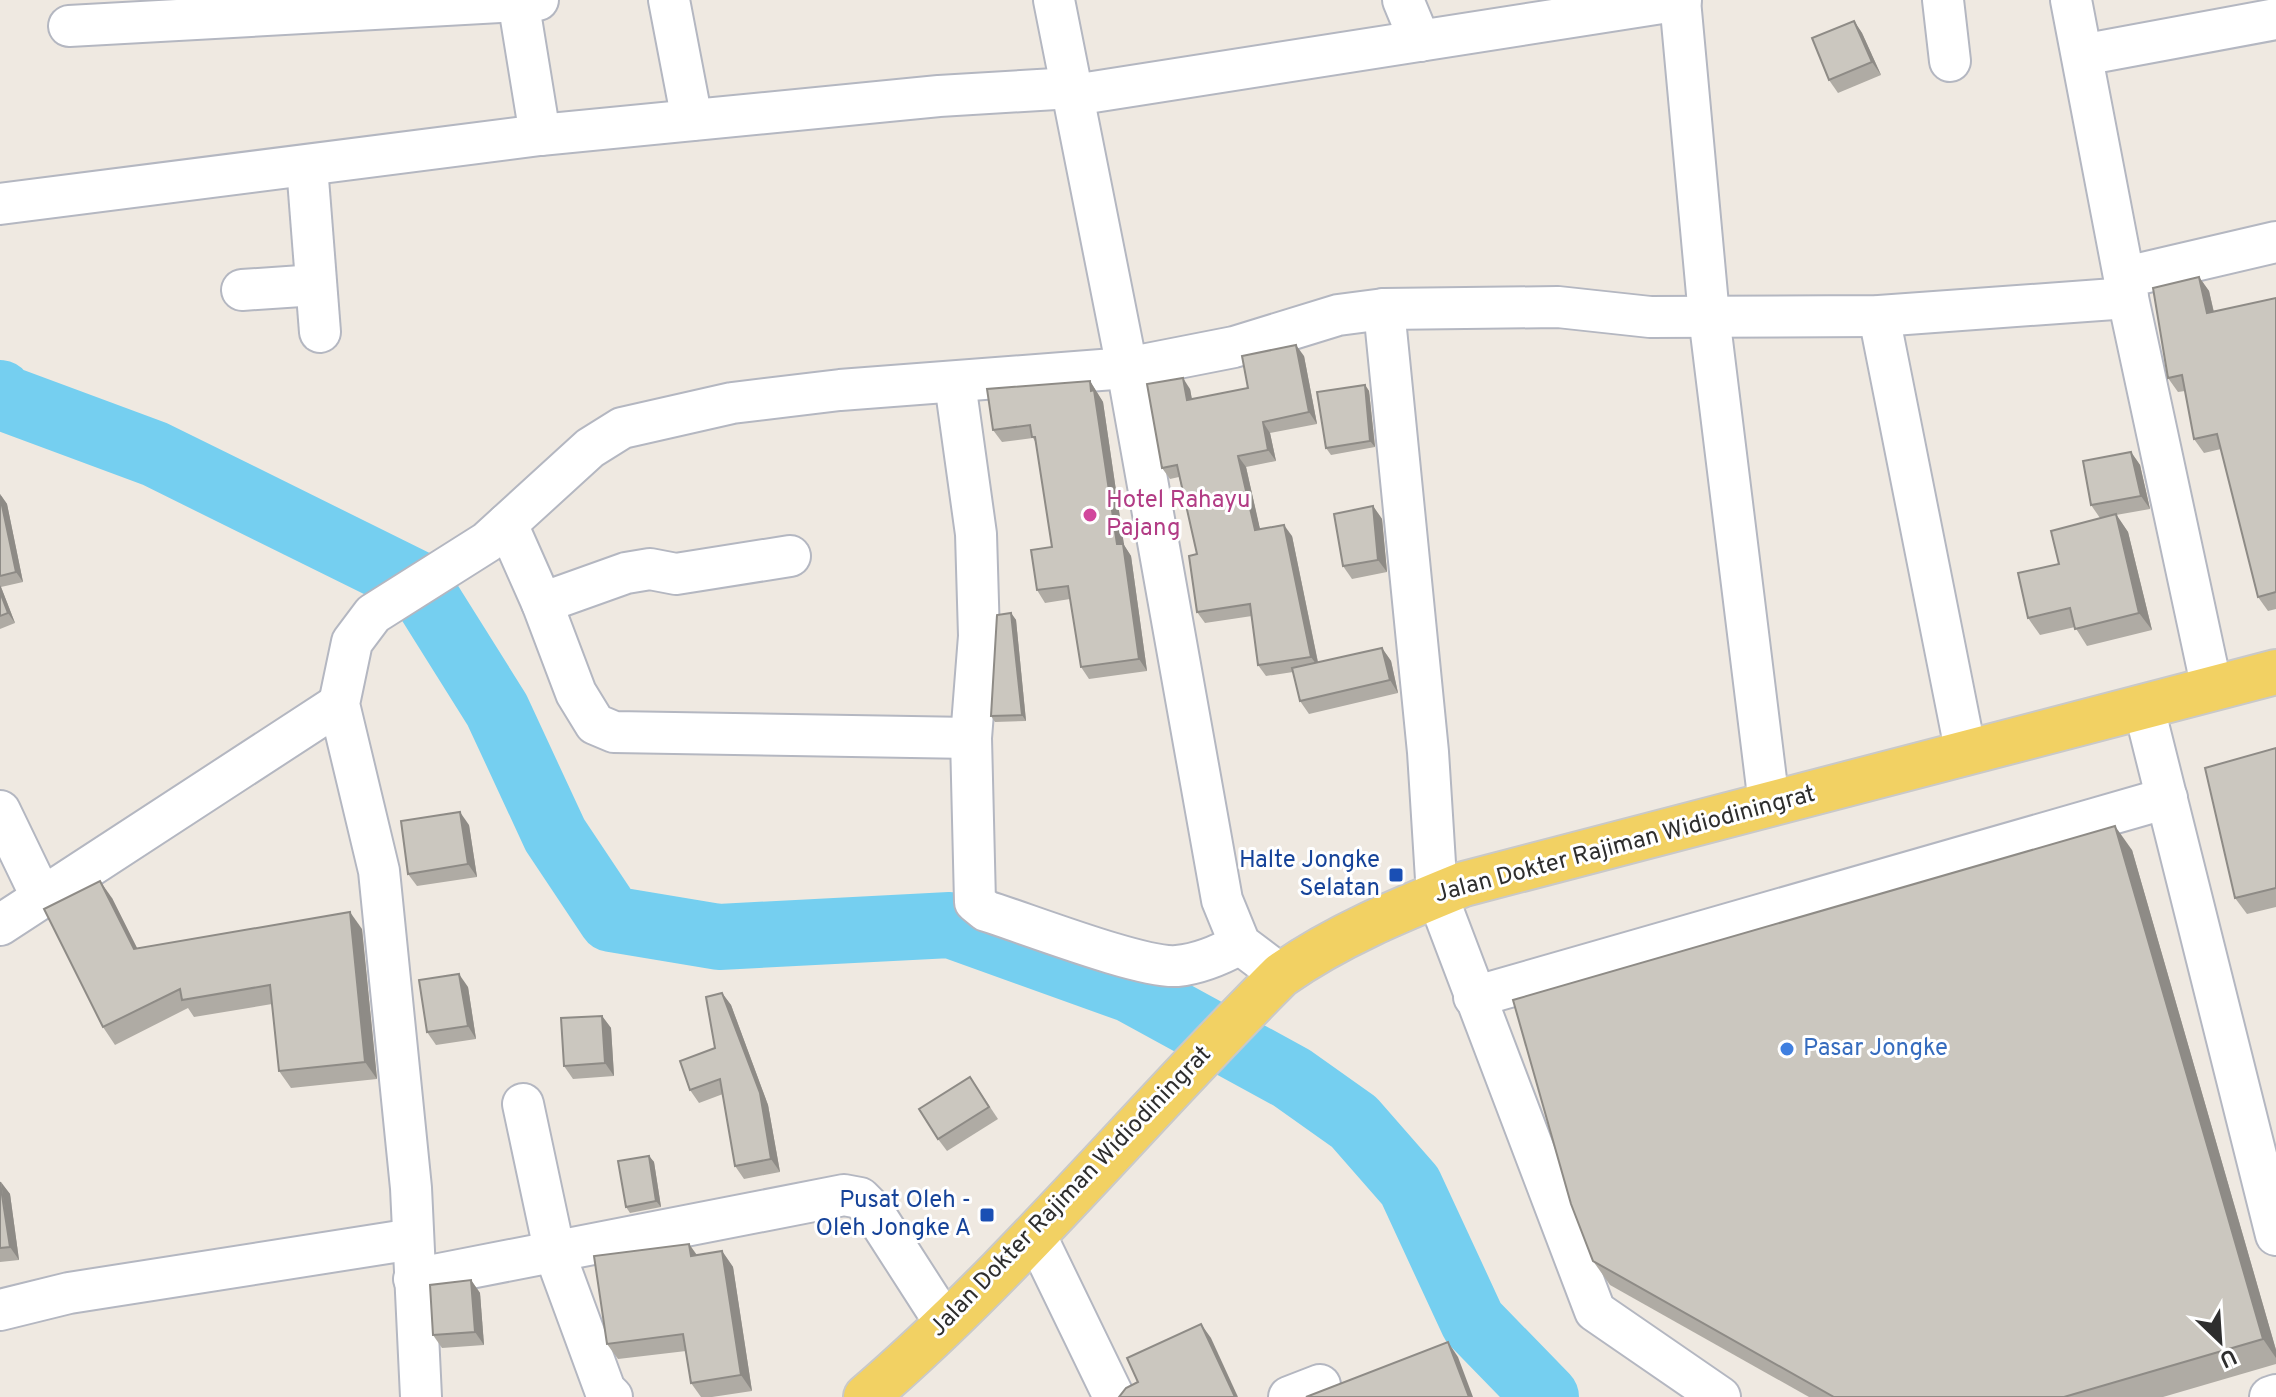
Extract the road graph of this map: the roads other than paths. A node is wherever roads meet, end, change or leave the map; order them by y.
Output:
1 (669, 0) edge
2 (1054, 0) edge
3 (1403, 0) edge
4 (1680, 0) edge
5 (1943, 0) edge
6 (2071, 0) edge
7 (525, 1) edge
8 (209, 9) edge
9 (2276, 19) edge
10 (69, 26) dead end
11 (1420, 41) junction
12 (2082, 55) junction
13 (1950, 61) dead end
14 (1073, 92) junction
15 (692, 120) junction
16 (540, 135) junction
17 (307, 166) junction
18 (0, 204) edge
19 (2276, 242) edge
20 (316, 285) junction
21 (2127, 287) junction
22 (242, 290) dead end
23 (1384, 309) junction
24 (1709, 316) junction
25 (1879, 316) junction
26 (320, 332) dead end
27 (1127, 368) junction
28 (955, 383) junction
29 (507, 524) junction
30 (790, 556) dead end
31 (542, 603) junction
32 (2276, 672) edge
33 (2212, 689) junction
34 (339, 704) junction
35 (2144, 708) junction
36 (971, 738) junction
37 (1966, 754) junction
38 (2167, 798) junction
39 (1769, 804) junction
40 (0, 811) edge
41 (1437, 895) junction
42 (42, 898) junction
43 (0, 925) edge
44 (1240, 944) junction
45 (1268, 988) junction
46 (1474, 997) junction
47 (523, 1104) dead end
48 (1035, 1234) junction
49 (2276, 1235) edge
50 (413, 1239) junction
51 (555, 1254) junction
52 (414, 1279) junction
53 (0, 1310) edge
54 (945, 1323) junction
55 (2276, 1395) edge
56 (421, 1397) edge
57 (612, 1397) edge
58 (866, 1397) edge
59 (1114, 1397) edge
60 (1720, 1397) edge
61 (2270, 1397) edge

1 - 15 street
2 - 14 street
3 - 11 street
4 - 11 street
4 - 24 street
5 - 13 street
6 - 12 street
7 - 8 street
7 - 16 street
8 - 10 street
9 - 12 street
11 - 14 street
12 - 21 street
14 - 15 street
14 - 27 street
15 - 16 street
16 - 17 street
17 - 18 street
17 - 20 street
19 - 21 street
20 - 22 street
20 - 26 street
21 - 25 street
21 - 33 street
23 - 24 street
23 - 27 street
23 - 41 street
24 - 25 street
24 - 39 street
25 - 37 street
27 - 28 street
27 - 44 street
28 - 29 street
28 - 36 street
29 - 31 street
29 - 34 street
30 - 31 street
31 - 36 street
32 - 33 main road, Jalan Dokter Rajiman Widiodiningrat
33 - 35 main road, Jalan Dokter Rajiman Widiodiningrat
34 - 42 street
34 - 50 street
35 - 37 main road, Jalan Dokter Rajiman Widiodiningrat
35 - 38 street
36 - 44 street
37 - 39 main road, Jalan Dokter Rajiman Widiodiningrat
38 - 46 street
38 - 49 street
39 - 41 main road, Jalan Dokter Rajiman Widiodiningrat
40 - 42 street
41 - 45 main road, Jalan Dokter Rajiman Widiodiningrat
41 - 46 street
42 - 43 street
44 - 45 street
45 - 48 main road, Jalan Dokter Rajiman Widiodiningrat
46 - 60 street
47 - 51 street
48 - 54 main road, Jalan Dokter Rajiman Widiodiningrat
48 - 59 street
50 - 52 street
50 - 53 street
51 - 52 street
51 - 54 street
51 - 57 street
52 - 56 street
54 - 58 main road, Jalan Dokter Rajiman Widiodiningrat
55 - 61 street

